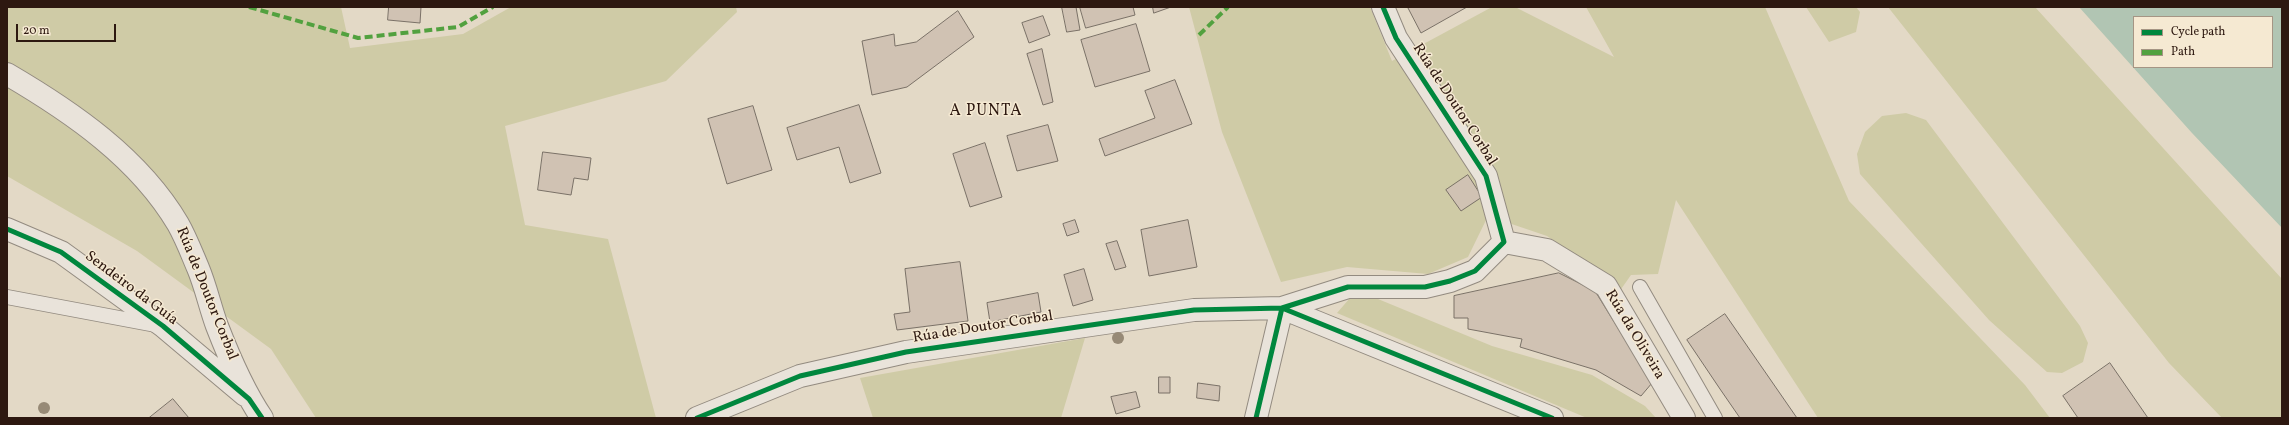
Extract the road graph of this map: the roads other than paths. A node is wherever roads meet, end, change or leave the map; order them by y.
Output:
1 (1383, 7) edge
2 (7, 74) edge
3 (7, 229) edge
4 (1504, 242) junction
5 (1640, 287) dead end
6 (7, 297) edge
7 (1282, 308) junction
8 (163, 326) junction
9 (249, 399) junction
10 (262, 418) edge
11 (697, 418) edge
12 (1256, 418) edge
13 (1552, 418) edge
14 (1684, 418) edge
15 (1715, 418) edge

1 - 4 street, Rúa de Doutor Corbal
2 - 9 street, Rúa de Doutor Corbal
3 - 8 street, Sendeiro da Guía
4 - 7 street, Rúa de Doutor Corbal
4 - 14 street, Rúa da Oliveira
5 - 15 lane
6 - 8 lane
7 - 11 street, Rúa de Doutor Corbal
7 - 12 street
7 - 13 street, Rúa de Doutor Corbal
8 - 9 street, Sendeiro da Guía
9 - 10 street, Rúa de Doutor Corbal

